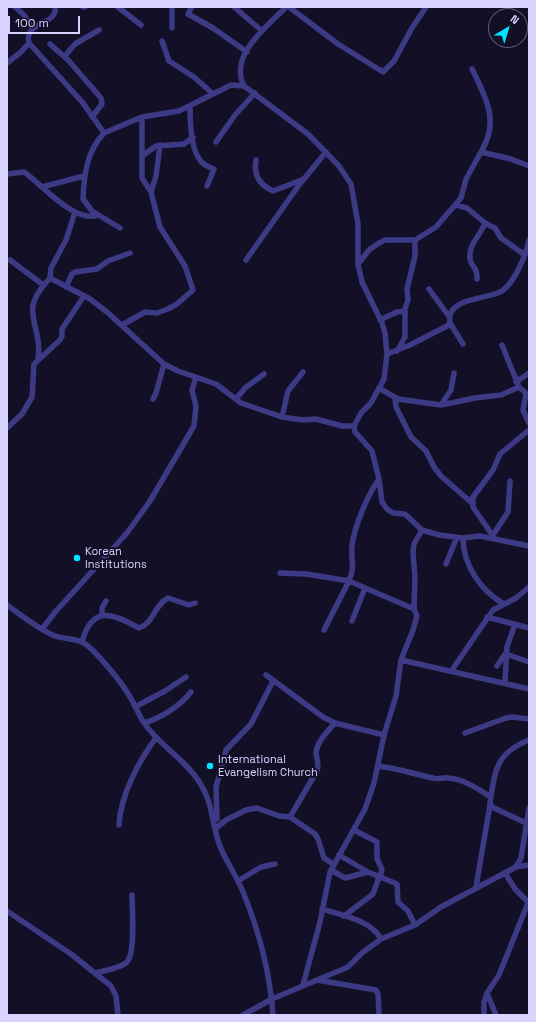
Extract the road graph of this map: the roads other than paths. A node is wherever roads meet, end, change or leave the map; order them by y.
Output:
1 (15, 7) edge
2 (118, 7) edge
3 (172, 7) edge
4 (192, 7) edge
5 (234, 7) edge
6 (288, 7) edge
7 (426, 7) edge
8 (56, 8) edge
9 (141, 25) dead end
10 (32, 28) junction
11 (172, 28) dead end
12 (99, 30) dead end
13 (261, 30) junction
14 (162, 41) dead end
15 (29, 43) junction
16 (50, 44) dead end
17 (247, 52) junction
18 (65, 56) junction
19 (7, 63) edge
20 (472, 69) dead end
21 (244, 86) junction
22 (255, 93) junction
23 (213, 94) junction
24 (190, 106) junction
25 (92, 117) junction
26 (142, 117) junction
27 (104, 133) junction
28 (193, 137) junction
29 (216, 142) dead end
30 (160, 145) junction
31 (326, 152) junction
32 (481, 152) junction
33 (142, 156) junction
34 (529, 158) edge
35 (256, 160) dead end
36 (526, 164) edge
37 (7, 174) edge
38 (84, 176) junction
39 (304, 179) junction
40 (207, 186) dead end
41 (42, 187) junction
42 (151, 192) junction
43 (456, 205) junction
44 (75, 212) junction
45 (98, 215) junction
46 (485, 223) junction
47 (120, 228) dead end
48 (415, 240) junction
49 (529, 240) edge
50 (130, 253) dead end
51 (525, 255) junction
52 (10, 260) dead end
53 (246, 260) dead end
54 (358, 264) junction
55 (50, 278) junction
56 (477, 279) dead end
57 (44, 285) junction
58 (66, 287) junction
59 (429, 289) dead end
60 (84, 296) junction
61 (405, 312) junction
62 (448, 315) junction
63 (380, 320) junction
64 (450, 323) junction
65 (122, 325) junction
66 (463, 344) dead end
67 (502, 345) dead end
68 (397, 351) junction
69 (387, 354) junction
70 (38, 359) junction
71 (164, 364) junction
72 (303, 372) dead end
73 (454, 373) dead end
74 (529, 373) edge
75 (264, 374) dead end
76 (196, 377) junction
77 (518, 384) junction
78 (379, 388) junction
79 (527, 395) edge
80 (153, 398) dead end
81 (395, 398) junction
82 (236, 399) junction
83 (441, 405) junction
84 (282, 417) junction
85 (529, 423) edge
86 (354, 426) junction
87 (7, 428) edge
88 (529, 430) edge
89 (379, 480) junction
90 (510, 481) dead end
91 (472, 503) junction
92 (422, 530) junction
93 (494, 537) junction
94 (460, 538) junction
95 (529, 546) edge
96 (446, 564) dead end
97 (280, 573) dead end
98 (349, 581) junction
99 (529, 587) edge
100 (365, 588) junction
101 (106, 601) dead end
102 (195, 603) dead end
103 (504, 604) junction
104 (7, 605) edge
105 (414, 609) junction
106 (102, 615) junction
107 (487, 617) junction
108 (352, 621) dead end
109 (515, 624) junction
110 (529, 628) edge
111 (42, 629) junction
112 (324, 630) dead end
113 (82, 642) junction
114 (506, 653) junction
115 (402, 660) junction
116 (529, 662) edge
117 (497, 666) dead end
118 (452, 670) junction
119 (266, 675) dead end
120 (186, 677) dead end
121 (273, 681) junction
122 (505, 682) junction
123 (529, 688) edge
124 (191, 692) dead end
125 (135, 707) junction
126 (529, 719) edge
127 (144, 723) junction
128 (335, 723) junction
129 (465, 733) dead end
130 (384, 735) junction
131 (156, 738) junction
132 (529, 740) edge
133 (378, 766) junction
134 (491, 797) junction
135 (490, 805) junction
136 (529, 808) edge
137 (290, 817) junction
138 (526, 823) junction
139 (119, 825) dead end
140 (216, 828) junction
141 (354, 830) junction
142 (339, 855) junction
143 (275, 864) dead end
144 (333, 864) junction
145 (529, 865) edge
146 (516, 867) junction
147 (331, 870) junction
148 (368, 872) junction
149 (505, 873) junction
150 (379, 878) junction
151 (238, 881) junction
152 (476, 888) junction
153 (132, 895) dead end
154 (529, 903) edge
155 (322, 909) junction
156 (7, 912) edge
157 (344, 916) junction
158 (415, 925) junction
159 (381, 939) junction
160 (96, 973) junction
161 (317, 980) junction
162 (303, 985) junction
163 (488, 993) junction
164 (272, 999) junction
165 (118, 1015) edge
166 (244, 1015) edge
167 (272, 1015) edge
168 (379, 1015) edge
169 (484, 1015) edge
170 (496, 1015) edge

1 - 10 street
2 - 9 street
3 - 11 street
4 - 17 street
5 - 13 street
6 - 7 street
6 - 13 street
8 - 10 street
10 - 15 street
12 - 18 street
13 - 17 street
14 - 23 street
15 - 19 street
15 - 25 street
16 - 18 street
17 - 21 street
18 - 25 street
20 - 32 street
21 - 22 street
21 - 23 street
22 - 29 street
22 - 31 street
23 - 24 street
24 - 26 street
24 - 28 street
25 - 27 street
26 - 27 street
26 - 33 street
27 - 38 street
28 - 30 street
28 - 40 street
30 - 33 street
30 - 42 street
31 - 39 street
31 - 54 street
32 - 36 street
32 - 43 street
33 - 42 street
34 - 36 street
35 - 39 street
37 - 41 street
38 - 41 street
38 - 45 street
39 - 53 street
41 - 44 street
42 - 65 street
43 - 46 street
43 - 48 street
44 - 45 street
44 - 55 street
45 - 47 street
46 - 51 street
46 - 56 street
48 - 54 street
48 - 61 street
49 - 51 street
50 - 58 street
51 - 62 street
52 - 57 street
54 - 63 street
55 - 57 street
55 - 58 street
57 - 70 street
58 - 60 street
59 - 62 street
60 - 65 street
60 - 70 street
61 - 63 street
61 - 68 street
62 - 64 street
63 - 69 street
64 - 66 street
64 - 68 street
65 - 71 street
67 - 77 street
68 - 69 street
69 - 78 street
70 - 87 street
71 - 76 street
71 - 80 street
72 - 84 street
73 - 83 street
74 - 77 street
75 - 82 street
76 - 82 street
76 - 111 street
77 - 79 street
77 - 83 street
78 - 81 street
78 - 86 street
79 - 85 street
81 - 83 street
81 - 91 street
82 - 84 street
84 - 86 street
86 - 89 street
88 - 91 street
89 - 92 street
89 - 98 street
90 - 93 street
91 - 93 street
92 - 94 street
92 - 105 street
93 - 94 street
93 - 95 street
94 - 96 street
94 - 103 street
97 - 98 street
98 - 100 street
98 - 112 street
99 - 103 street
100 - 105 street
100 - 108 street
101 - 106 street
102 - 106 street
103 - 107 street
104 - 111 street
105 - 115 street
106 - 113 street
107 - 109 street
107 - 118 street
109 - 110 street
109 - 114 street
111 - 113 street
113 - 125 street
114 - 116 street
114 - 117 street
114 - 122 street
115 - 118 street
115 - 130 street
118 - 122 street
119 - 121 street
120 - 125 street
121 - 128 street
121 - 140 street
122 - 123 street
124 - 127 street
125 - 127 street
126 - 129 street
127 - 131 street
128 - 130 street
128 - 137 street
130 - 133 street
131 - 139 street
131 - 140 street
132 - 134 street
133 - 134 street
133 - 141 street
134 - 135 street
135 - 138 street
135 - 152 street
136 - 138 street
137 - 140 street
137 - 144 street
138 - 146 street
140 - 151 street
141 - 142 street
141 - 150 street
142 - 144 street
142 - 148 street
143 - 151 street
144 - 147 street
145 - 146 street
146 - 149 street
147 - 148 street
147 - 155 street
148 - 150 street
149 - 152 street
149 - 154 street
150 - 157 street
150 - 158 street
151 - 164 street
152 - 158 street
153 - 160 street
154 - 163 street
155 - 157 street
155 - 162 street
156 - 160 street
157 - 159 street
158 - 159 street
159 - 161 street
160 - 165 street
161 - 162 street
161 - 168 street
162 - 164 street
163 - 169 street
163 - 170 street
164 - 166 street
164 - 167 street

